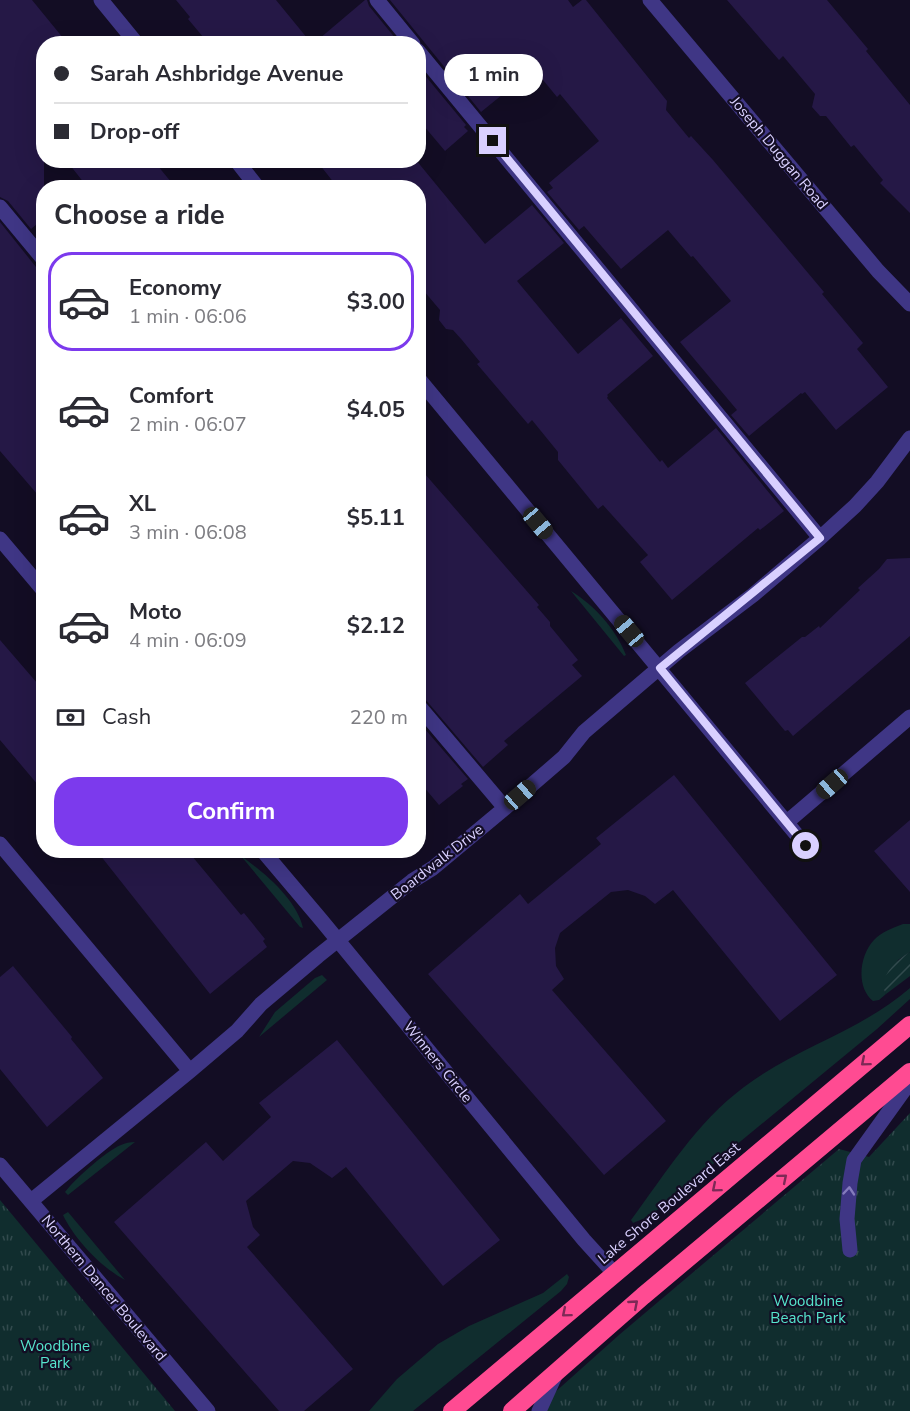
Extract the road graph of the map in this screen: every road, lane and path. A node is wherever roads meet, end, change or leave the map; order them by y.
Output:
1 (101, 0) edge
2 (377, 0) edge
3 (650, 0) edge
4 (130, 36) edge
5 (406, 36) edge
6 (426, 61) edge
7 (242, 168) edge
8 (252, 180) edge
9 (0, 207) edge
10 (36, 250) edge
11 (910, 304) edge
12 (426, 388) edge
13 (910, 438) edge
14 (820, 538) junction
15 (0, 539) edge
16 (36, 582) edge
17 (660, 668) junction
18 (426, 714) edge
19 (910, 717) edge
20 (505, 808) junction
21 (787, 822) junction
22 (0, 844) edge
23 (806, 846) dead end
24 (269, 858) edge
25 (338, 940) junction
26 (910, 1025) edge
27 (190, 1071) junction
28 (910, 1072) edge
29 (910, 1082) edge
30 (0, 1165) edge
31 (31, 1201) junction
32 (850, 1250) dead end
33 (614, 1273) junction
34 (558, 1370) junction
35 (208, 1411) edge
36 (452, 1411) edge
37 (512, 1411) edge
38 (539, 1411) edge

1 - 4 street
2 - 5 street
3 - 11 street, Joseph Duggan Road
6 - 14 street
7 - 8 street
9 - 10 street
12 - 17 street
13 - 14 street, Boardwalk Drive
14 - 17 street, Boardwalk Drive
15 - 16 street
17 - 20 street, Boardwalk Drive
17 - 21 street
18 - 20 street
19 - 21 street
20 - 25 street, Boardwalk Drive
21 - 23 street
22 - 27 street
24 - 25 street, Winners Circle
25 - 27 street, Boardwalk Drive
25 - 33 street, Winners Circle
26 -> 33 highway, Lake Shore Boulevard East
27 - 31 street, Boardwalk Drive
34 -> 28 highway
32 -> 29 street
30 - 31 street, Northern Dancer Boulevard
31 - 35 street, Northern Dancer Boulevard
33 -> 36 highway, Lake Shore Boulevard East
34 - 37 highway
34 - 38 street

